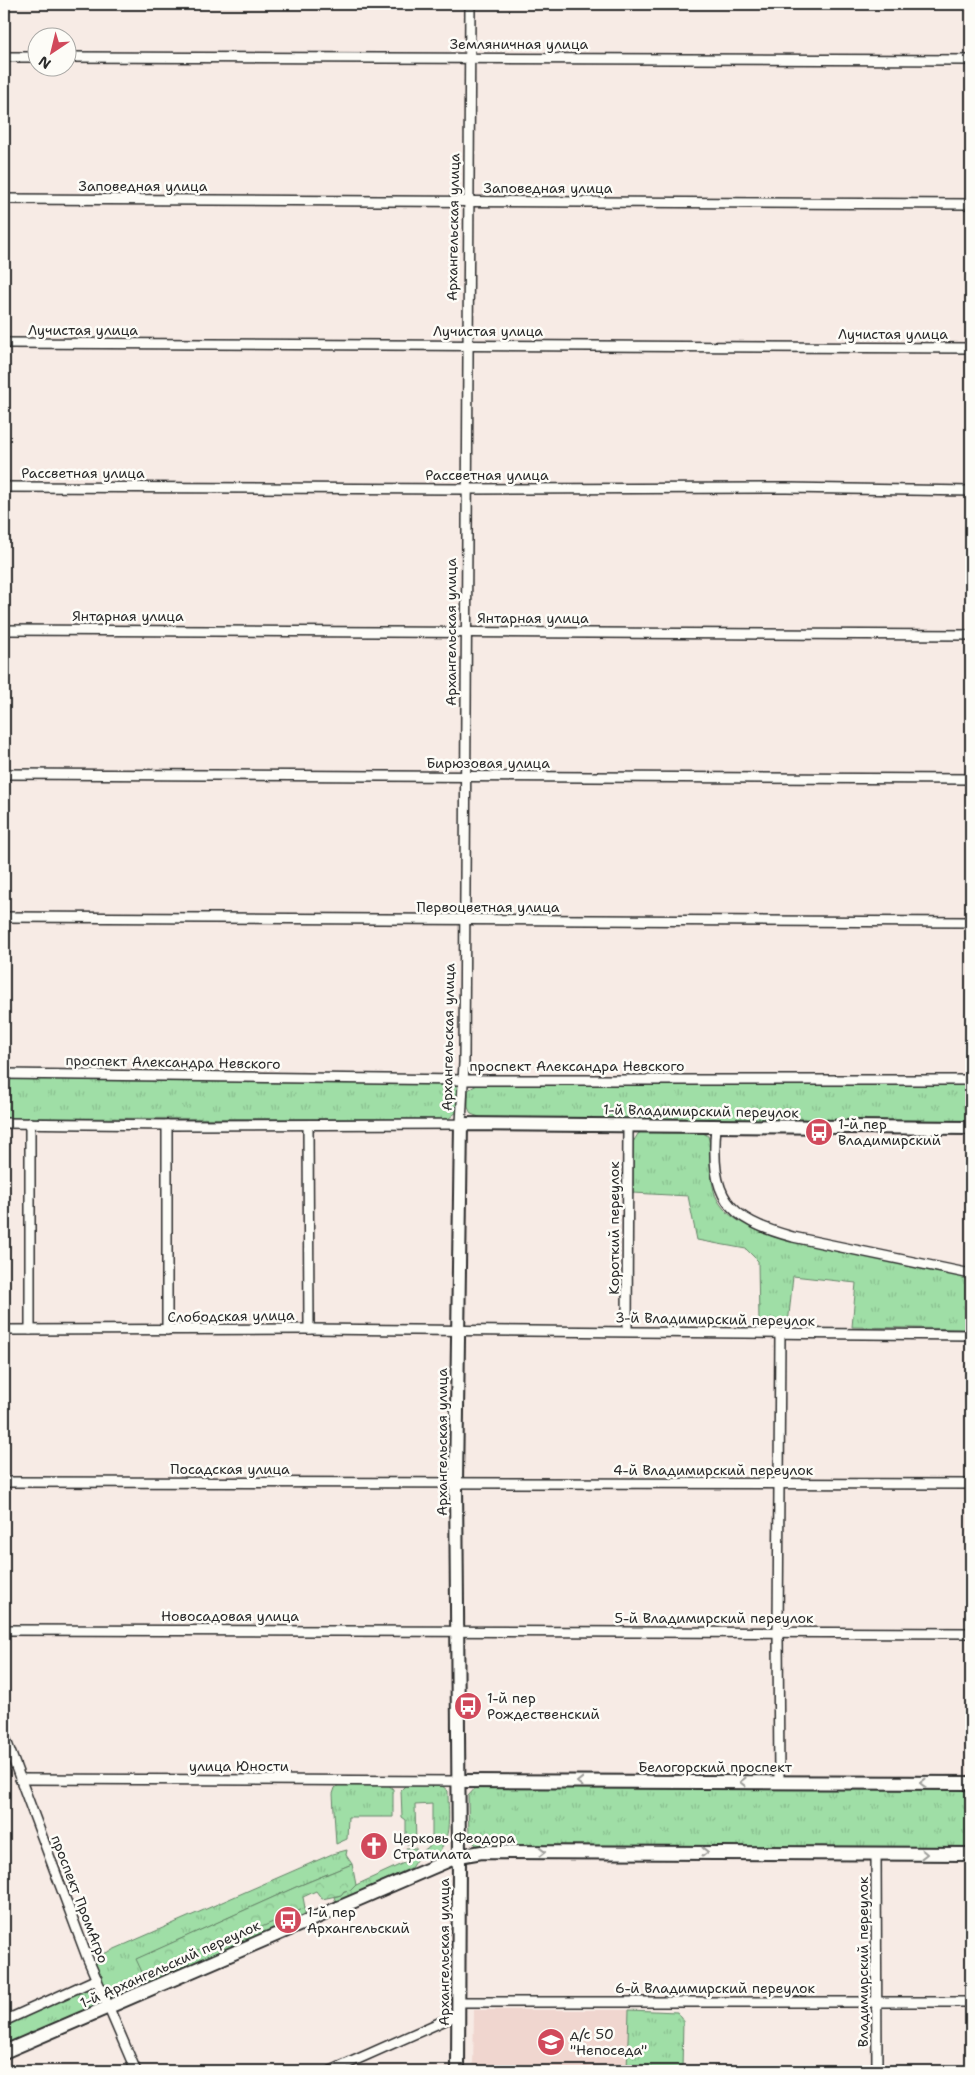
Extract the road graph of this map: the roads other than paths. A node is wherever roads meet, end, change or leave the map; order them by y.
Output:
1 (470, 4) edge
2 (4, 57) edge
3 (28, 57) edge
4 (78, 57) edge
5 (469, 58) junction
6 (971, 60) edge
7 (4, 199) edge
8 (468, 201) junction
9 (971, 204) edge
10 (4, 343) edge
11 (467, 345) junction
12 (971, 348) edge
13 (4, 486) edge
14 (467, 489) junction
15 (971, 491) edge
16 (4, 630) edge
17 (466, 632) junction
18 (971, 635) edge
19 (4, 774) edge
20 (464, 776) junction
21 (971, 779) edge
22 (4, 917) edge
23 (465, 920) junction
24 (971, 922) edge
25 (4, 1074) edge
26 (463, 1080) junction
27 (971, 1080) edge
28 (4, 1123) edge
29 (30, 1124) junction
30 (461, 1124) junction
31 (167, 1125) junction
32 (628, 1125) junction
33 (308, 1126) junction
34 (716, 1126) junction
35 (971, 1128) edge
36 (971, 1274) edge
37 (309, 1329) junction
38 (4, 1330) edge
39 (30, 1330) junction
40 (167, 1330) junction
41 (458, 1331) junction
42 (628, 1331) junction
43 (780, 1334) junction
44 (971, 1335) edge
45 (4, 1482) edge
46 (456, 1483) junction
47 (779, 1483) junction
48 (971, 1484) edge
49 (4, 1630) edge
50 (456, 1630) junction
51 (778, 1632) junction
52 (971, 1633) edge
53 (4, 1735) edge
54 (20, 1779) junction
55 (458, 1781) junction
56 (779, 1782) junction
57 (971, 1783) edge
58 (876, 1853) junction
59 (971, 1854) edge
60 (459, 1856) junction
61 (97, 1979) junction
62 (877, 2001) junction
63 (971, 2002) edge
64 (109, 2008) junction
65 (459, 2008) junction
66 (4, 2020) edge
67 (4, 2052) edge
68 (136, 2071) edge
69 (331, 2071) edge
70 (458, 2071) edge
71 (877, 2071) edge

1 - 5 street, Архангельская улица
2 - 3 street
4 - 5 street, Земляничная улица
5 - 6 street, Земляничная улица
5 - 8 street, Архангельская улица
7 - 8 street, Заповедная улица
8 - 9 street, Заповедная улица
8 - 11 street, Архангельская улица
10 - 11 street, Лучистая улица
11 - 12 street, Лучистая улица
11 - 14 street, Архангельская улица
13 - 14 street, Рассветная улица
14 - 15 street, Рассветная улица
14 - 17 street, Архангельская улица
16 - 17 street, Янтарная улица
17 - 18 street, Янтарная улица
17 - 20 street, Архангельская улица
19 - 20 street, Бирюзовая улица
20 - 21 street, Бирюзовая улица
20 - 23 street, Архангельская улица
22 - 23 street, Первоцветная улица
23 - 24 street, Первоцветная улица
23 - 26 street, Архангельская улица
25 - 26 street, проспект Александра Невского
26 - 27 street, проспект Александра Невского
26 - 30 street, Архангельская улица
28 - 29 street
29 - 31 street
29 - 39 street
30 - 32 street, 1-й Владимирский переулок
30 - 33 street
30 - 41 street, Архангельская улица
31 - 33 street
31 - 40 street
32 - 34 street, 1-й Владимирский переулок
32 - 42 street, Короткий переулок
33 - 37 street
34 - 35 street, 1-й Владимирский переулок
34 - 36 street
37 - 40 street, Слободская улица
37 - 41 street, Слободская улица
38 - 39 street, Слободская улица
39 - 40 street, Слободская улица
41 - 42 street, 3-й Владимирский переулок
41 - 46 street, Архангельская улица
42 - 43 street, 3-й Владимирский переулок
43 - 44 street, 3-й Владимирский переулок
43 - 47 street
45 - 46 street, Посадская улица
46 - 47 street, 4-й Владимирский переулок
46 - 50 street, Архангельская улица
47 - 48 street, 4-й Владимирский переулок
47 - 51 street
49 - 50 street, Новосадовая улица
50 - 51 street, 5-й Владимирский переулок
50 - 55 street, Архангельская улица
51 - 52 street, 5-й Владимирский переулок
51 - 56 street
53 - 54 street, проспект ПромАгро
54 - 55 street, улица Юности
54 - 61 street, проспект ПромАгро
56 -> 55 street, Белогорский проспект
55 - 60 street, Архангельская улица
57 -> 56 street, Белогорский проспект
58 -> 59 street
60 -> 58 street
58 - 62 street, Владимирский переулок
60 - 64 street, 1-й Архангельский переулок
60 - 65 street, Архангельская улица
61 - 64 street, проспект ПромАгро
61 - 66 street
62 - 63 street, 6-й Владимирский переулок
62 - 65 street, 6-й Владимирский переулок
62 - 71 street, Владимирский переулок
64 - 67 street, 1-й Архангельский переулок
64 - 68 street, проспект ПромАгро
65 - 69 street
65 - 70 street, Архангельская улица

